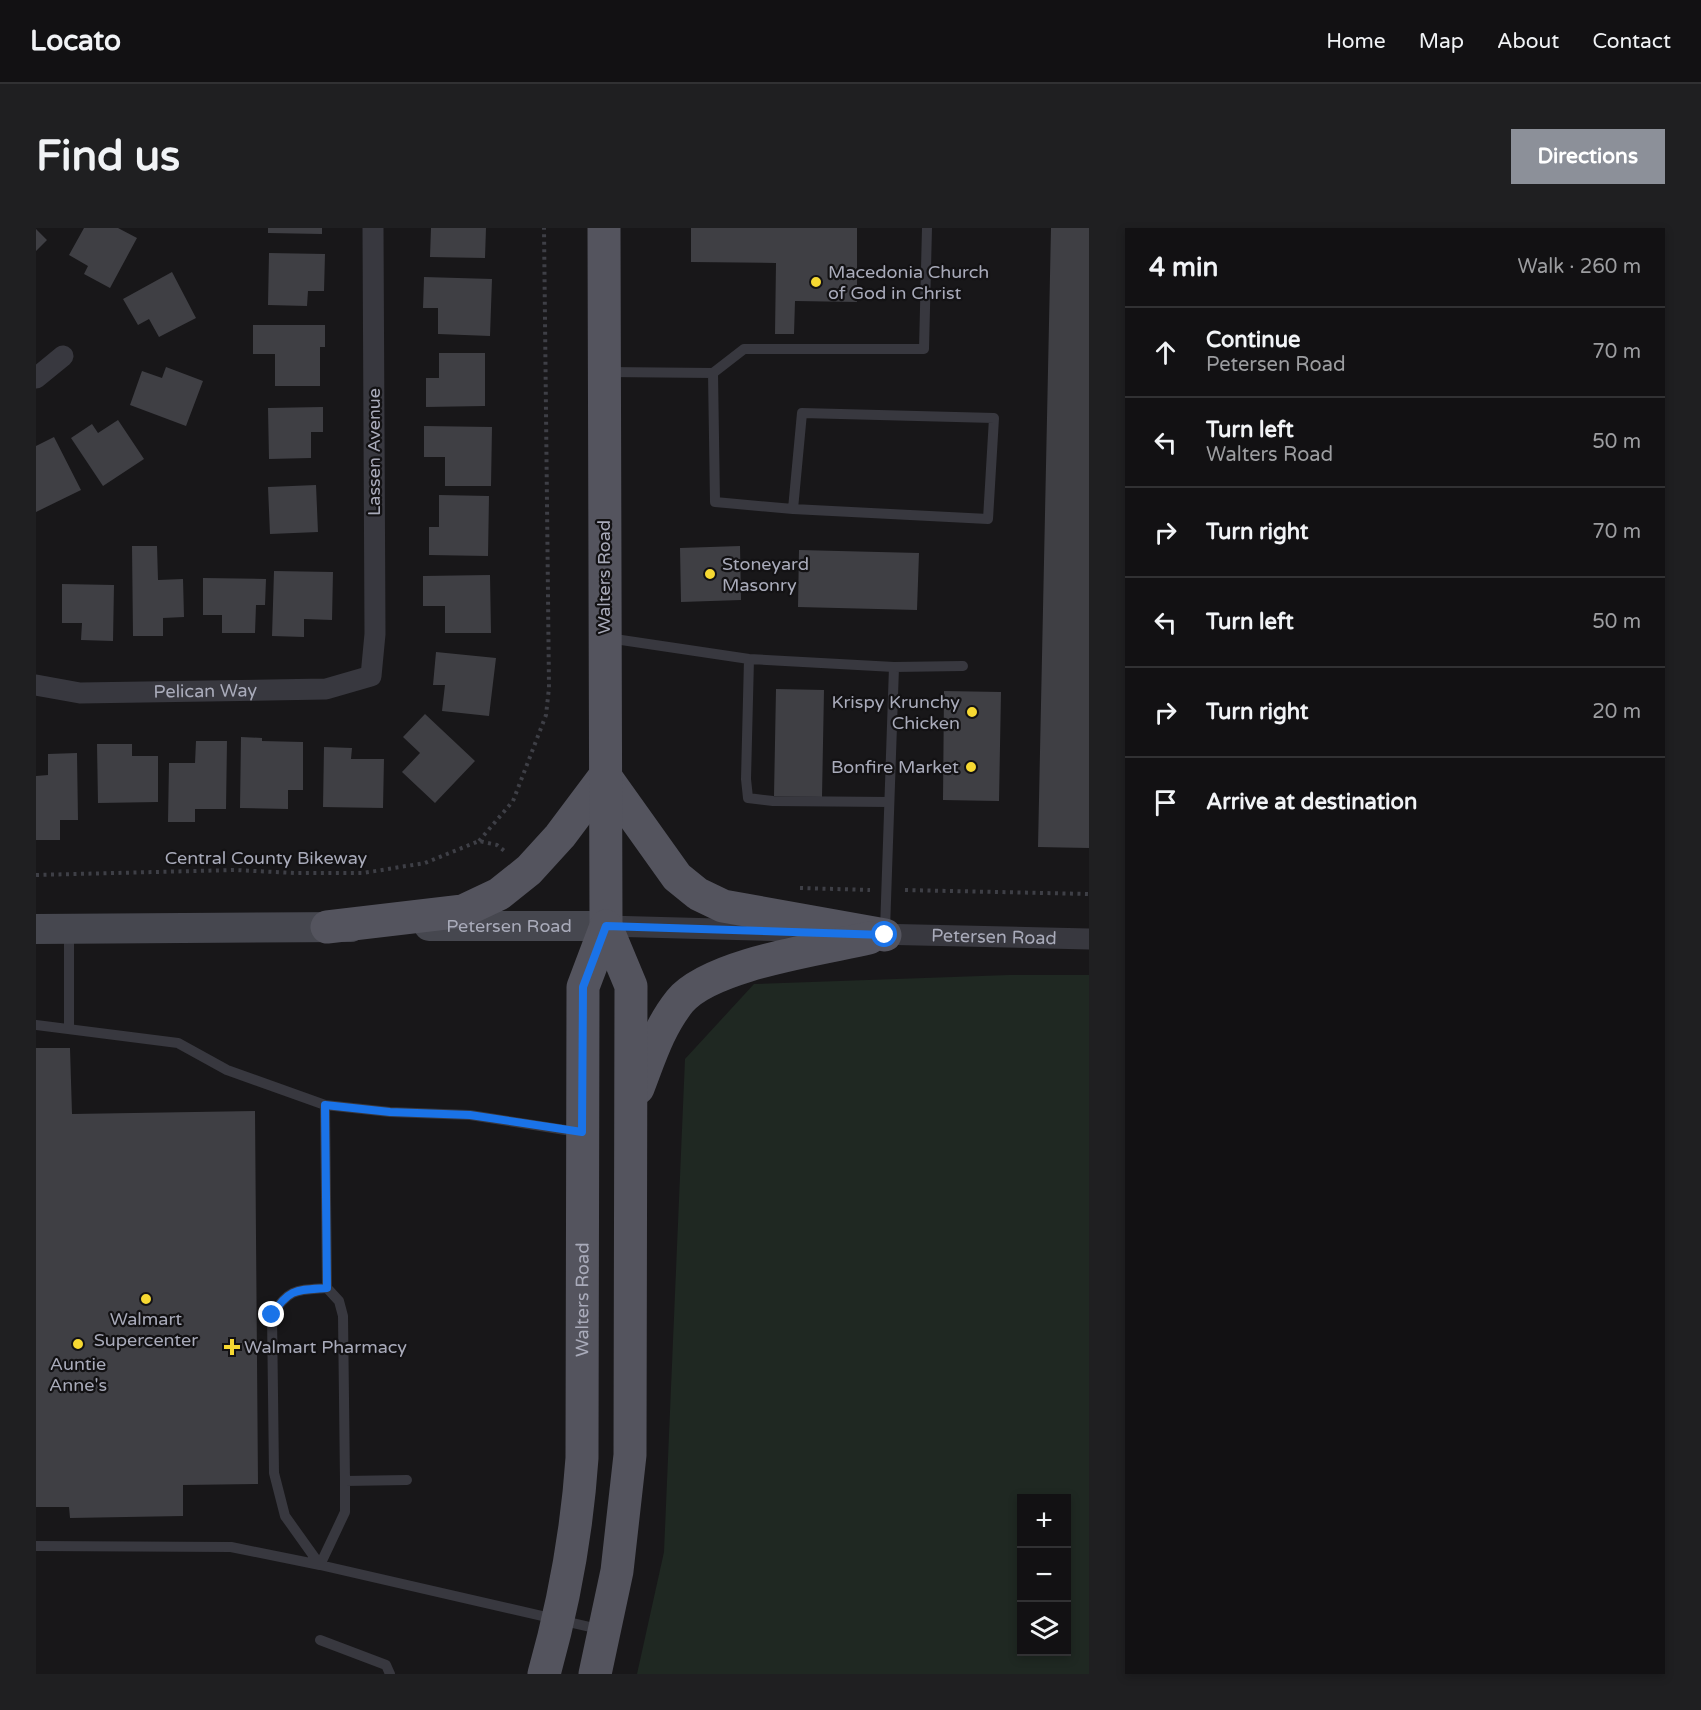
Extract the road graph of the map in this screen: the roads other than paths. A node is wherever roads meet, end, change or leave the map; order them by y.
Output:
1 (373, 228) edge
2 (604, 228) edge
3 (927, 228) edge
4 (63, 356) dead end
5 (604, 372) junction
6 (713, 373) junction
7 (36, 378) edge
8 (793, 509) junction
9 (604, 638) junction
10 (749, 659) junction
11 (963, 666) dead end
12 (894, 667) junction
13 (371, 676) joint
14 (36, 685) edge
15 (605, 776) junction
16 (889, 802) junction
17 (606, 926) junction
18 (327, 927) junction
19 (36, 929) edge
20 (69, 929) junction
21 (885, 935) junction
22 (1089, 939) edge
23 (36, 1025) edge
24 (69, 1028) junction
25 (325, 1105) junction
26 (630, 1109) junction
27 (582, 1132) junction
28 (327, 1288) junction
29 (407, 1480) dead end
30 (345, 1481) junction
31 (36, 1546) edge
32 (320, 1564) junction
33 (559, 1620) junction
34 (606, 1630) junction
35 (320, 1640) dead end
36 (390, 1674) edge
37 (544, 1674) edge
38 (595, 1674) edge

1 - 13 street, Lassen Avenue
2 - 5 main road, Walters Road
3 - 6 lane
4 - 7 street
5 - 6 lane
5 - 9 main road, Walters Road
6 - 8 lane
8 - 8 lane
9 - 10 lane
9 - 15 main road, Walters Road
10 - 12 lane
10 - 16 lane
11 - 12 lane
12 - 16 lane
13 - 14 street, Pelican Way
15 - 17 main road, Walters Road
15 - 18 main road
15 - 21 main road
16 - 21 lane
17 - 18 street, Petersen Road
17 - 21 street, Petersen Road
17 - 26 main road, Walters Road
17 - 27 main road, Walters Road
18 - 20 street, Petersen Road
19 - 20 street, Petersen Road
20 - 24 lane
21 - 22 street, Petersen Road
21 - 26 main road
23 - 24 lane
24 - 25 lane
25 - 27 lane
25 - 28 lane
26 - 34 main road, Walters Road
27 - 33 main road, Walters Road
28 - 30 lane
28 - 32 lane
29 - 30 lane
30 - 32 lane
31 - 32 lane
32 - 33 lane
33 - 34 lane
33 - 37 main road, Walters Road
34 - 38 main road, Walters Road
35 - 36 lane

